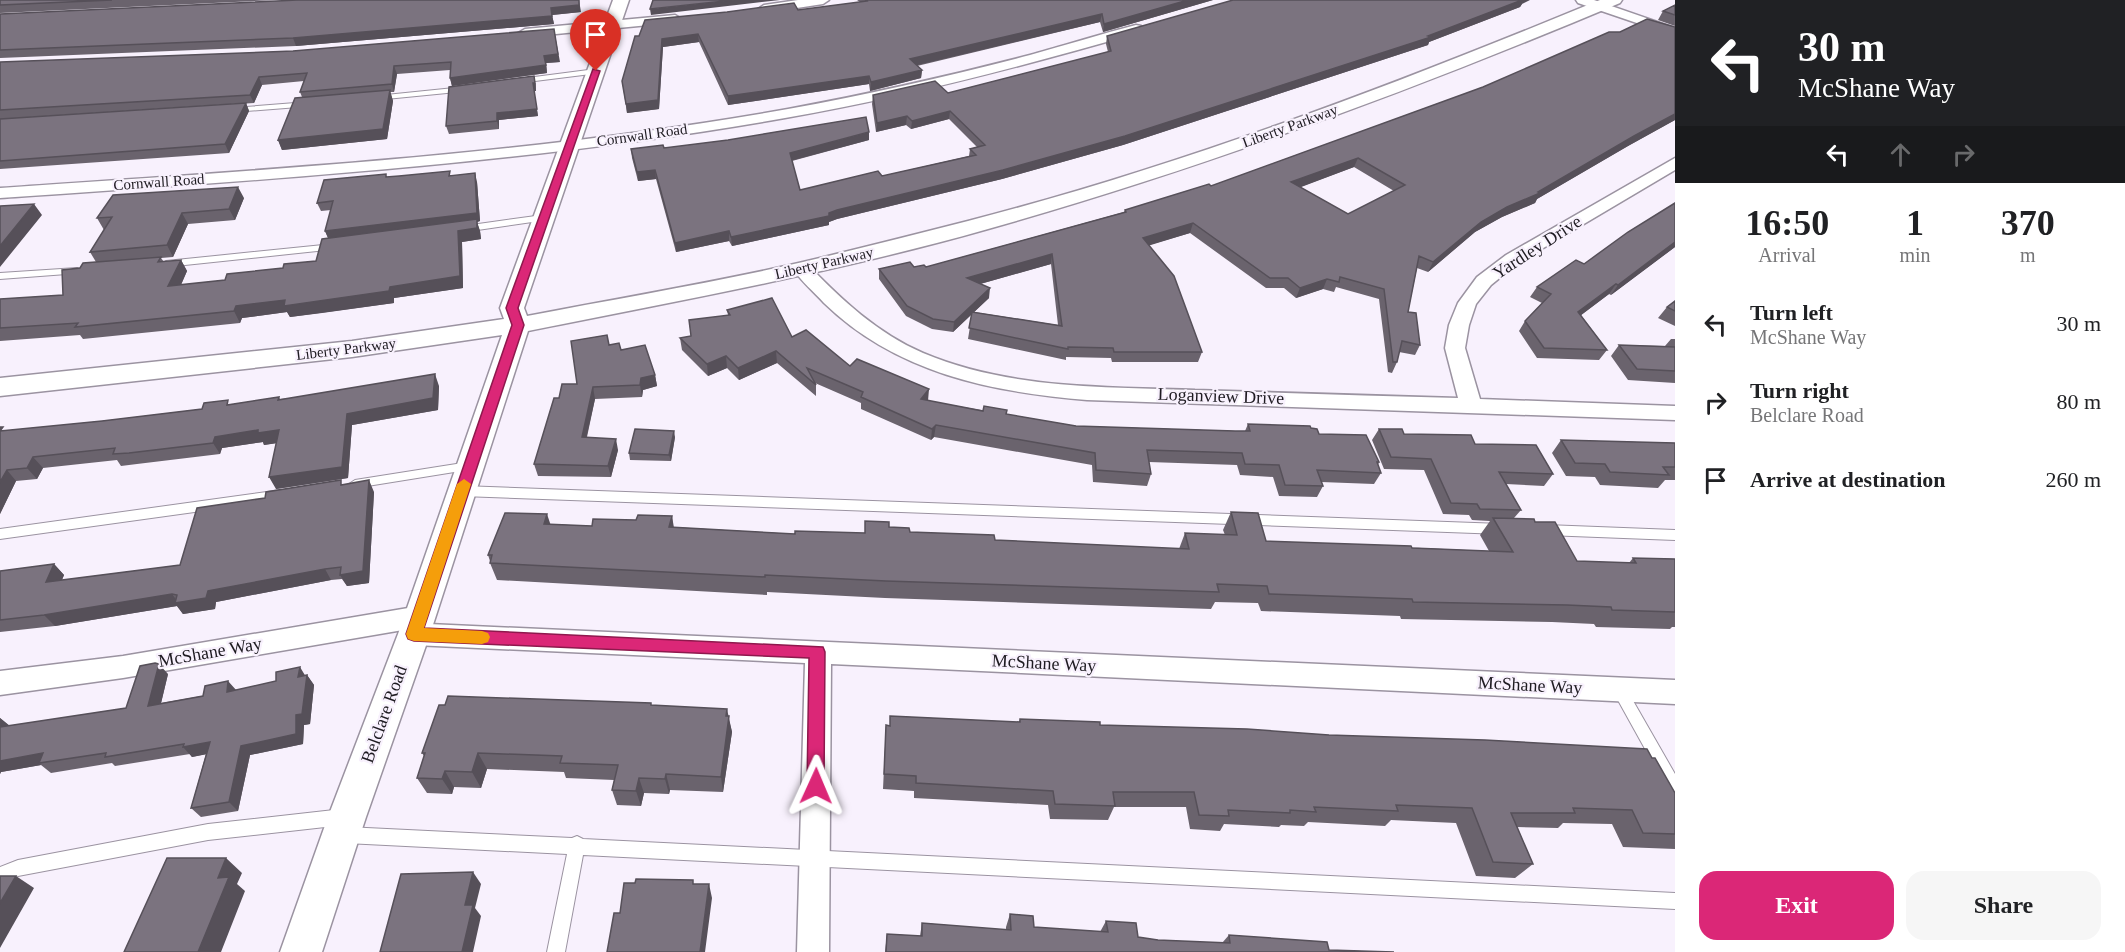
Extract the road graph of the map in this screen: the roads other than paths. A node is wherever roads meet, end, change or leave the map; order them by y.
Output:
1 (621, 0) edge
2 (823, 0) edge
3 (803, 2) edge
4 (1599, 2) edge
5 (754, 10) edge
6 (688, 18) edge
7 (1149, 25) edge
8 (611, 26) junction
9 (1675, 32) edge
10 (508, 35) edge
11 (596, 71) junction
12 (515, 82) edge
13 (469, 88) edge
14 (369, 99) edge
15 (312, 104) edge
16 (220, 111) edge
17 (570, 145) junction
18 (1675, 163) edge
19 (0, 193) edge
20 (543, 218) junction
21 (451, 231) edge
22 (345, 245) edge
23 (159, 265) edge
24 (802, 269) junction
25 (90, 270) edge
26 (0, 276) edge
27 (518, 325) junction
28 (0, 387) edge
29 (1471, 406) junction
30 (1675, 413) edge
31 (466, 478) junction
32 (341, 486) edge
33 (295, 493) edge
34 (0, 534) edge
35 (1675, 535) edge
36 (417, 625) junction
37 (818, 652) junction
38 (0, 683) edge
39 (1619, 689) junction
40 (1675, 692) edge
41 (1675, 789) edge
42 (345, 826) junction
43 (577, 844) junction
44 (814, 857) junction
45 (0, 875) edge
46 (1675, 901) edge
47 (301, 952) edge
48 (556, 952) edge
49 (813, 952) edge

1 - 8 street, Belclare Road
2 - 3 street
3 - 5 street
4 - 9 street
4 - 24 street, Liberty Parkway
6 - 8 street
7 - 17 street, Cornwall Road
8 - 10 street
8 - 11 street, Belclare Road
11 - 12 lane
11 - 17 street, Belclare Road
13 - 14 lane
15 - 16 lane
17 - 19 street, Cornwall Road
17 - 20 street, Belclare Road
18 - 29 street, Yardley Drive
20 - 21 lane
20 - 27 street, Belclare Road
22 - 23 lane
24 - 27 street, Liberty Parkway
24 - 29 street, Loganview Drive
25 - 26 lane
27 - 28 street, Liberty Parkway
27 - 31 street, Belclare Road
29 - 30 street, Loganview Drive
31 - 32 lane
31 - 35 lane
31 - 36 street, Belclare Road
33 - 34 lane
36 - 37 street, McShane Way
36 - 38 street, McShane Way
36 - 42 street, Belclare Road
37 - 39 street, McShane Way
37 - 44 street
39 - 40 street, McShane Way
39 - 41 lane
42 - 43 lane
42 - 45 lane
42 - 47 street, Belclare Road
43 - 44 lane
43 - 48 lane
44 - 46 lane
44 - 49 street

